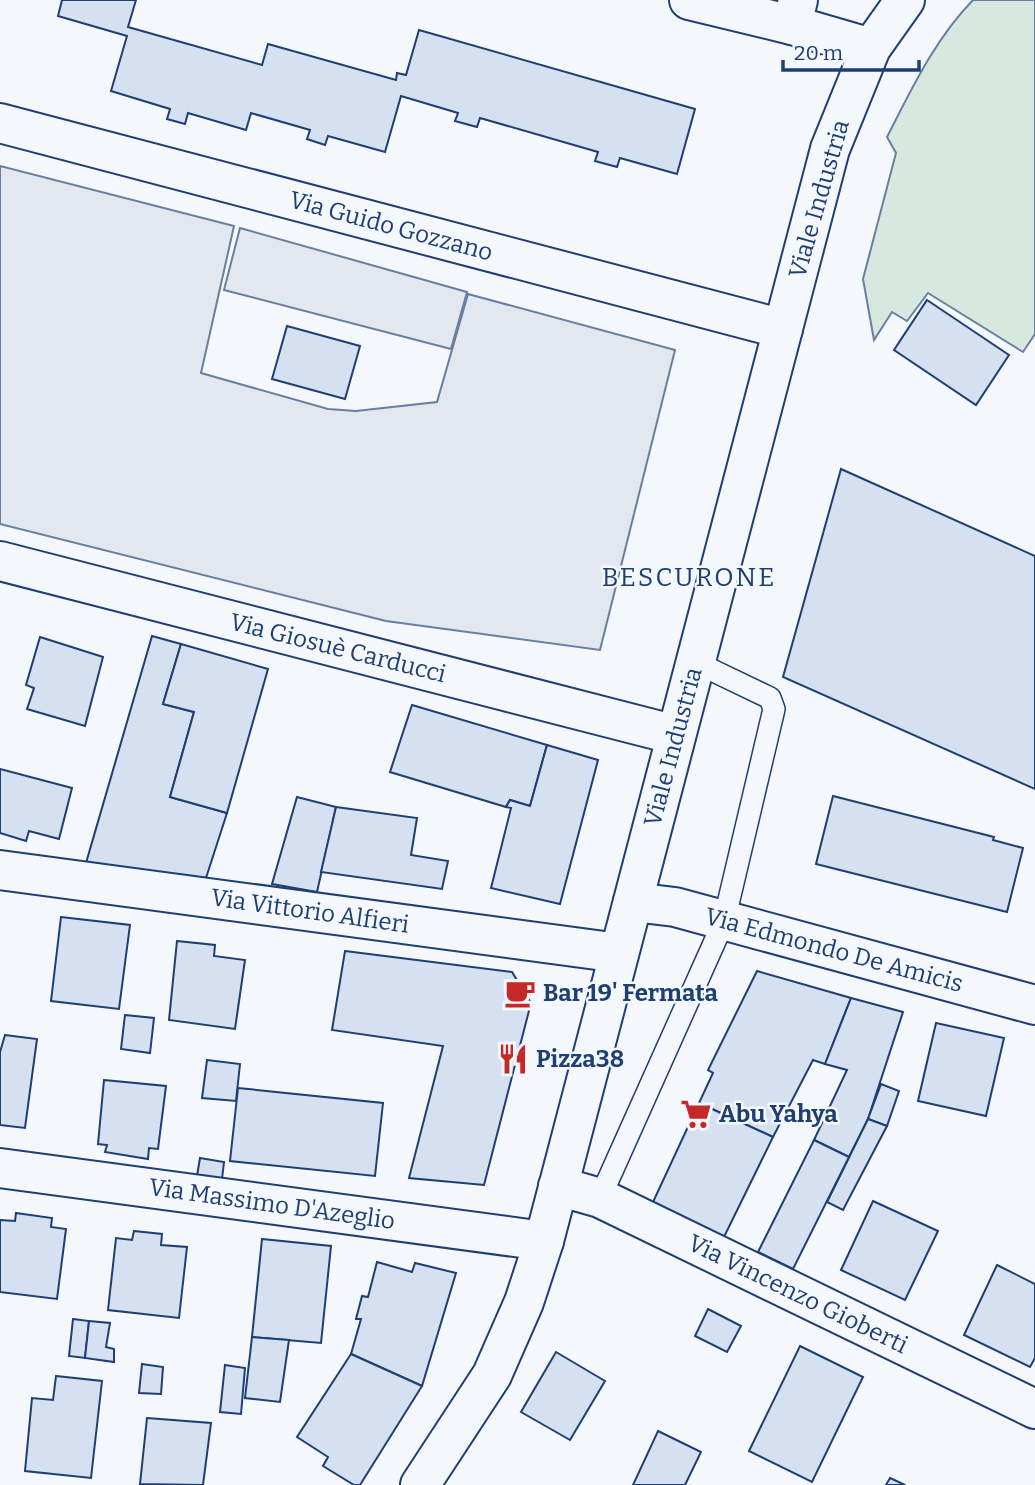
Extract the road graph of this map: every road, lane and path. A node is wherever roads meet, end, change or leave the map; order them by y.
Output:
1 (689, 0) edge
2 (905, 0) edge
3 (795, 13) edge
4 (872, 48) junction
5 (0, 123) edge
6 (783, 329) junction
7 (0, 561) edge
8 (695, 662) junction
9 (676, 735) junction
10 (0, 870) edge
11 (633, 902) junction
12 (724, 921) junction
13 (619, 953) junction
14 (1035, 1005) edge
15 (0, 1168) edge
16 (558, 1186) junction
17 (600, 1198) junction
18 (544, 1241) junction
19 (1035, 1409) edge
20 (420, 1485) edge

1 - 3 street
2 - 4 street, Viale Industria
3 - 4 street
4 - 6 street, Viale Industria
5 - 6 street, Via Guido Gozzano
6 - 8 street, Viale Industria
7 - 9 street, Via Giosuè Carducci
8 - 9 street, Viale Industria
8 - 12 lane
9 - 11 street, Viale Industria
10 - 13 street, Via Vittorio Alfieri
11 - 12 street, Via Edmondo De Amicis
11 - 13 street, Viale Industria
12 - 14 street, Via Edmondo De Amicis
12 - 17 lane
13 - 16 street, Viale Industria
15 - 18 street, Via Massimo D'Azeglio
16 - 17 street, Via Vincenzo Gioberti
16 - 18 street, Viale Industria
17 - 19 street, Via Vincenzo Gioberti
18 - 20 street, Viale Industria

